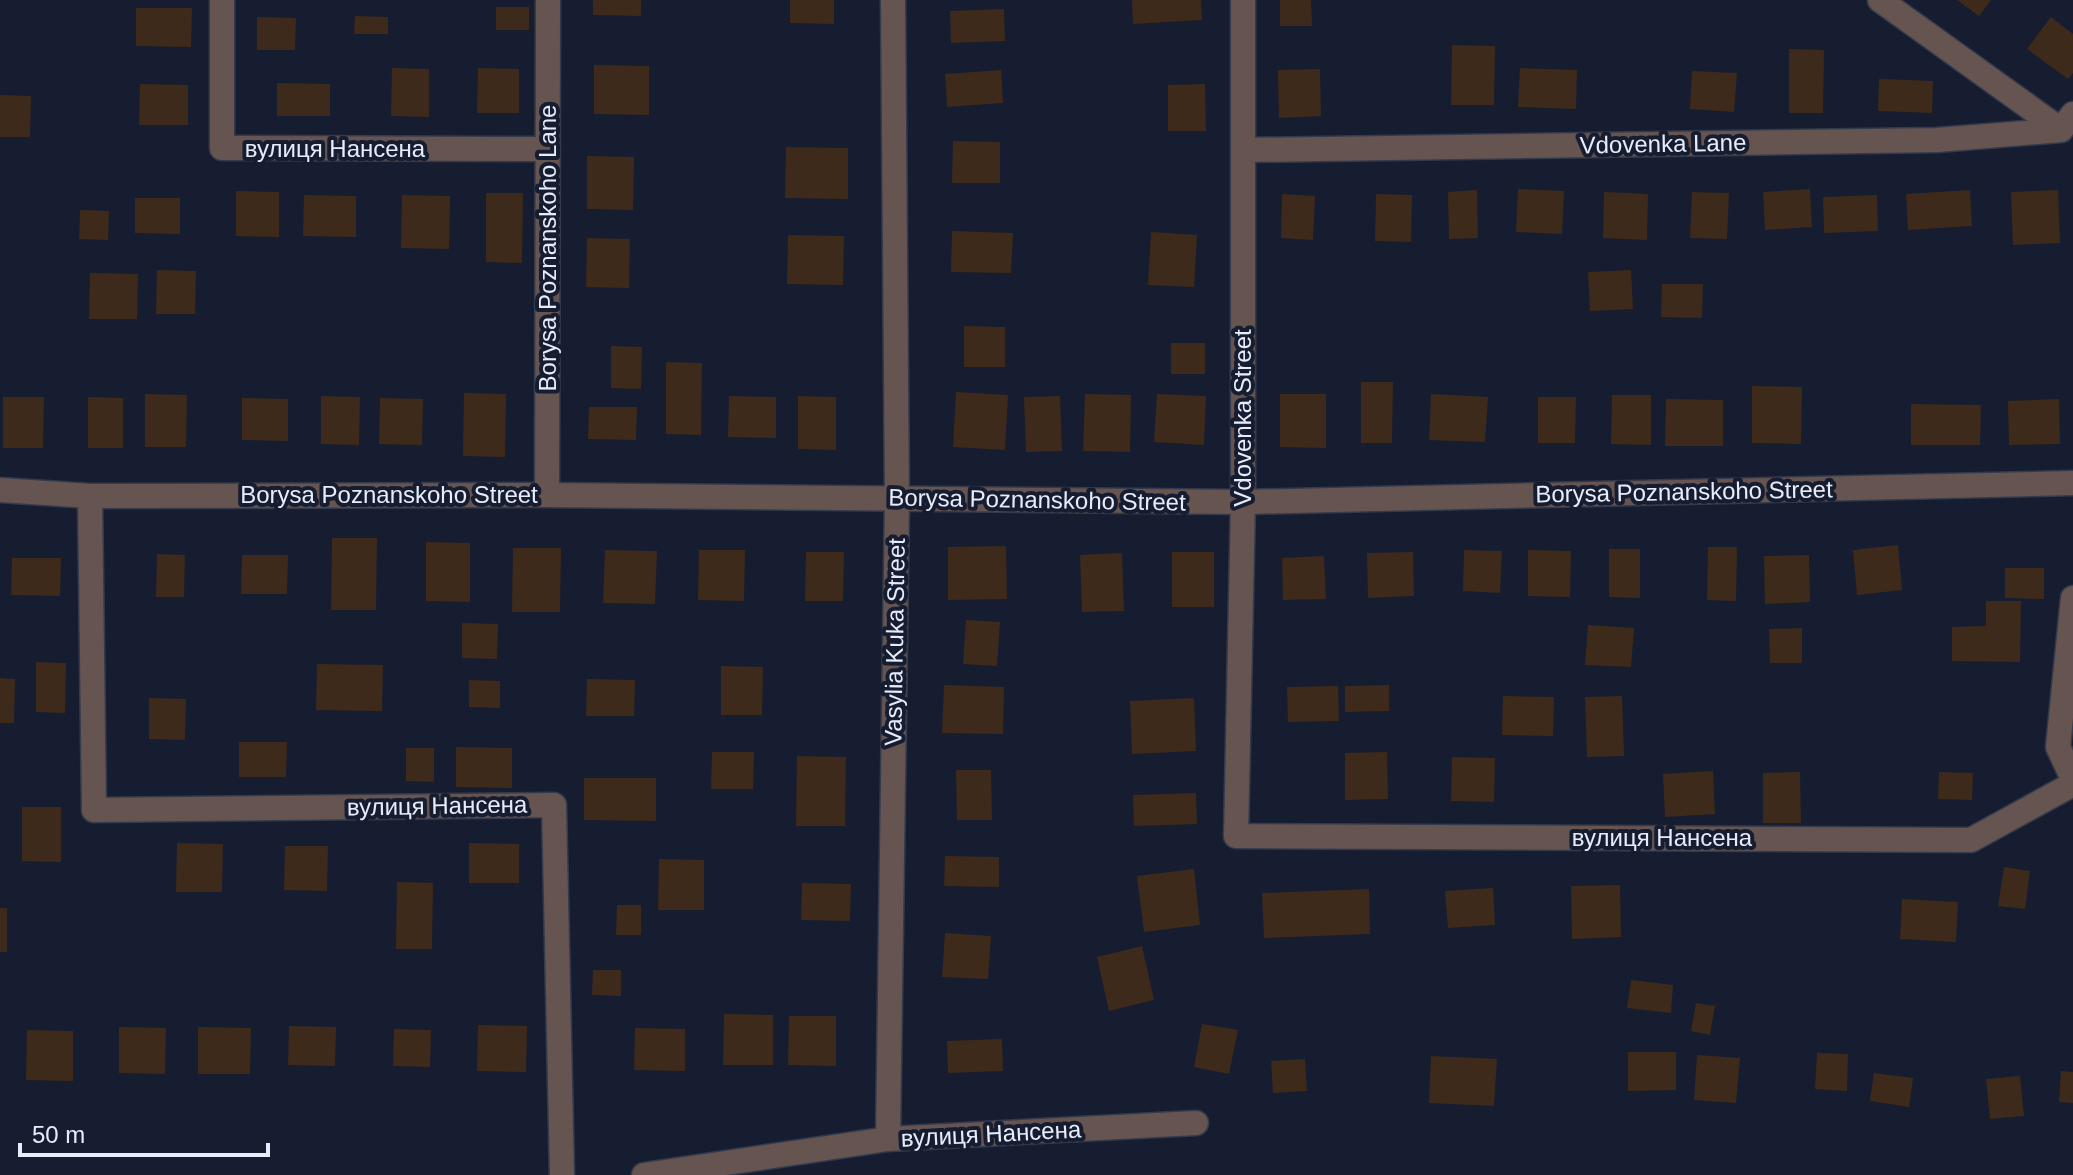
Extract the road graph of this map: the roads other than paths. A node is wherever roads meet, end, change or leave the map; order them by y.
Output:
1 (222, 0) edge
2 (548, 0) edge
3 (893, 0) edge
4 (1243, 0) edge
5 (1880, 0) edge
6 (2067, 122) edge
7 (548, 149) junction
8 (1245, 150) junction
9 (2073, 483) edge
10 (0, 490) edge
11 (547, 495) junction
12 (90, 496) junction
13 (897, 499) junction
14 (1243, 502) junction
15 (2073, 598) edge
16 (2073, 782) edge
17 (1236, 836) joint
18 (1196, 1123) dead end
19 (888, 1139) junction
20 (562, 1175) edge
21 (644, 1175) edge

1 - 7 street, вулиця Нансена
2 - 7 street, Borysa Poznanskoho Lane
3 - 13 street, Vasylia Kuka Street
4 - 8 street, Vdovenka Street
5 - 6 street
6 - 8 street, Vdovenka Lane
7 - 11 street, Borysa Poznanskoho Lane
8 - 14 street, Vdovenka Street
9 - 14 street, Borysa Poznanskoho Street
10 - 12 street, Borysa Poznanskoho Street
11 - 12 street, Borysa Poznanskoho Street
11 - 13 street, Borysa Poznanskoho Street
12 - 20 street, вулиця Нансена
13 - 14 street, Borysa Poznanskoho Street
13 - 19 street, Vasylia Kuka Street
14 - 17 street, Vdovenka Street
15 - 16 street
16 - 17 street, вулиця Нансена
18 - 19 street, вулиця Нансена
19 - 21 street, вулиця Нансена

